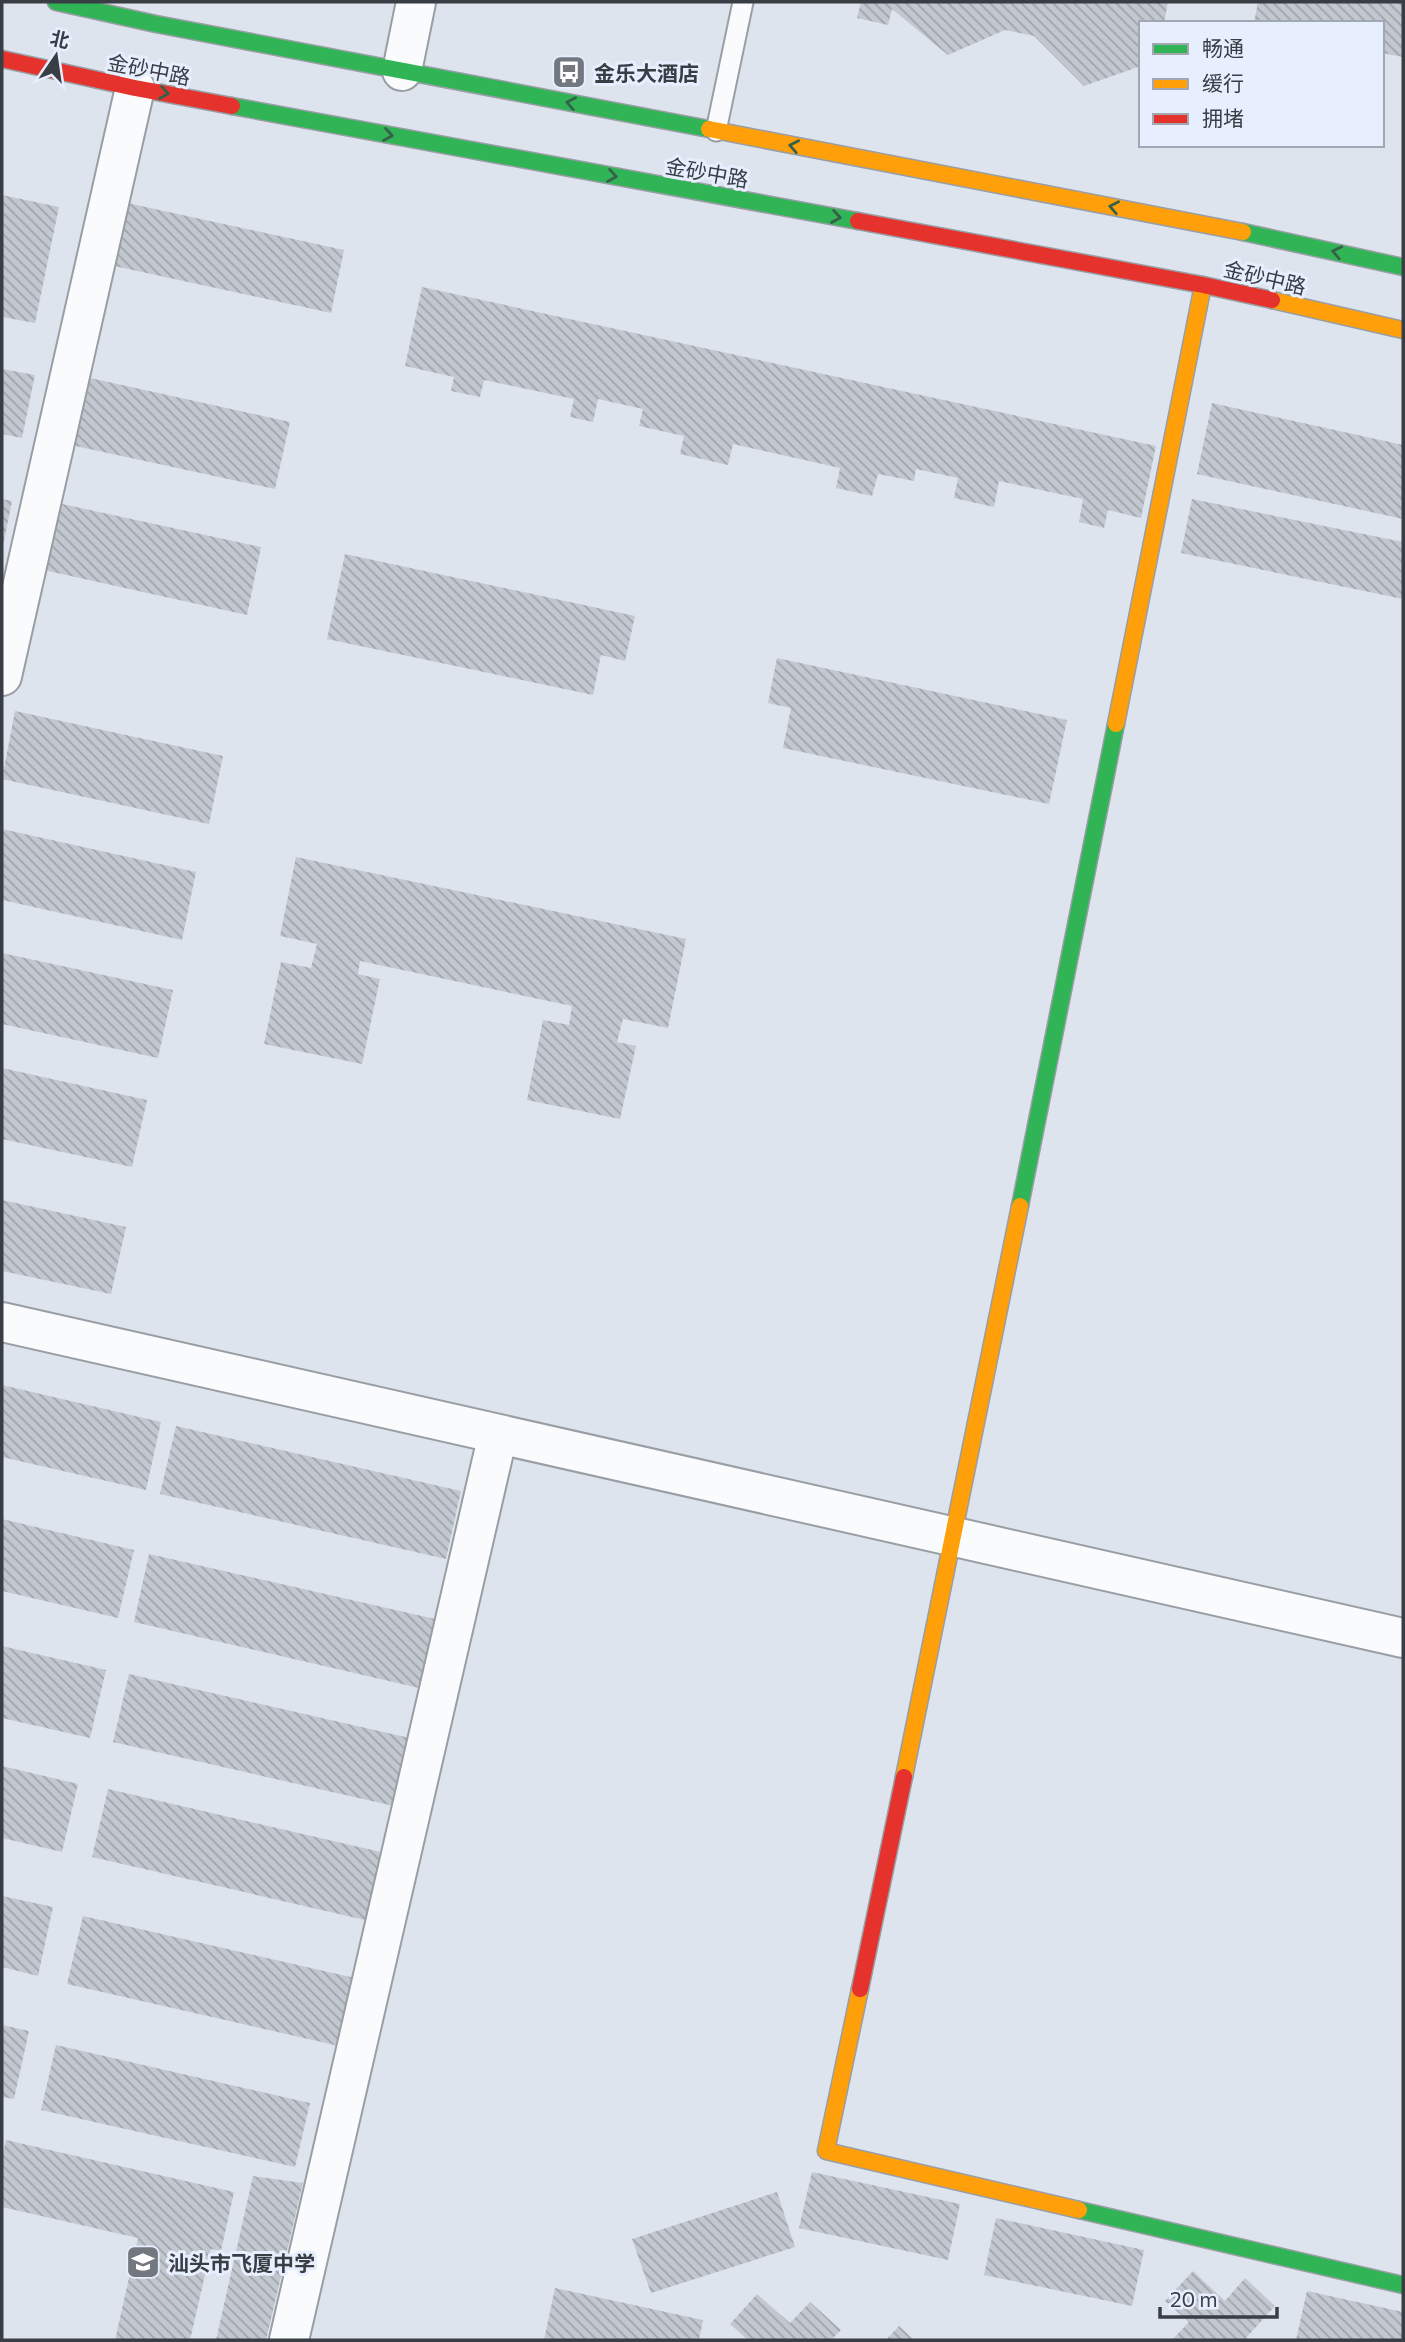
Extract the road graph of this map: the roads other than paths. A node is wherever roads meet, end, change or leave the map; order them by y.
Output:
1 (56, 2) edge
2 (416, 2) edge
3 (743, 2) edge
4 (2, 59) edge
5 (402, 71) junction
6 (135, 88) junction
7 (716, 131) junction
8 (1403, 267) edge
9 (1203, 285) junction
10 (1403, 330) edge
11 (2, 676) edge
12 (2, 1322) edge
13 (498, 1434) junction
14 (954, 1537) junction
15 (1403, 1638) edge
16 (1403, 2285) edge
17 (289, 2340) edge

1 - 5 main road, 金砂中路
2 - 5 street
3 - 7 lane
4 - 6 main road, 金砂中路
7 -> 5 main road, 金砂中路
6 -> 9 main road, 金砂中路
6 - 11 street
8 -> 7 main road, 金砂中路
9 - 10 main road, 金砂中路
9 - 14 main road
12 - 13 street
13 - 14 street
13 - 17 street
14 - 15 street
14 - 16 main road

